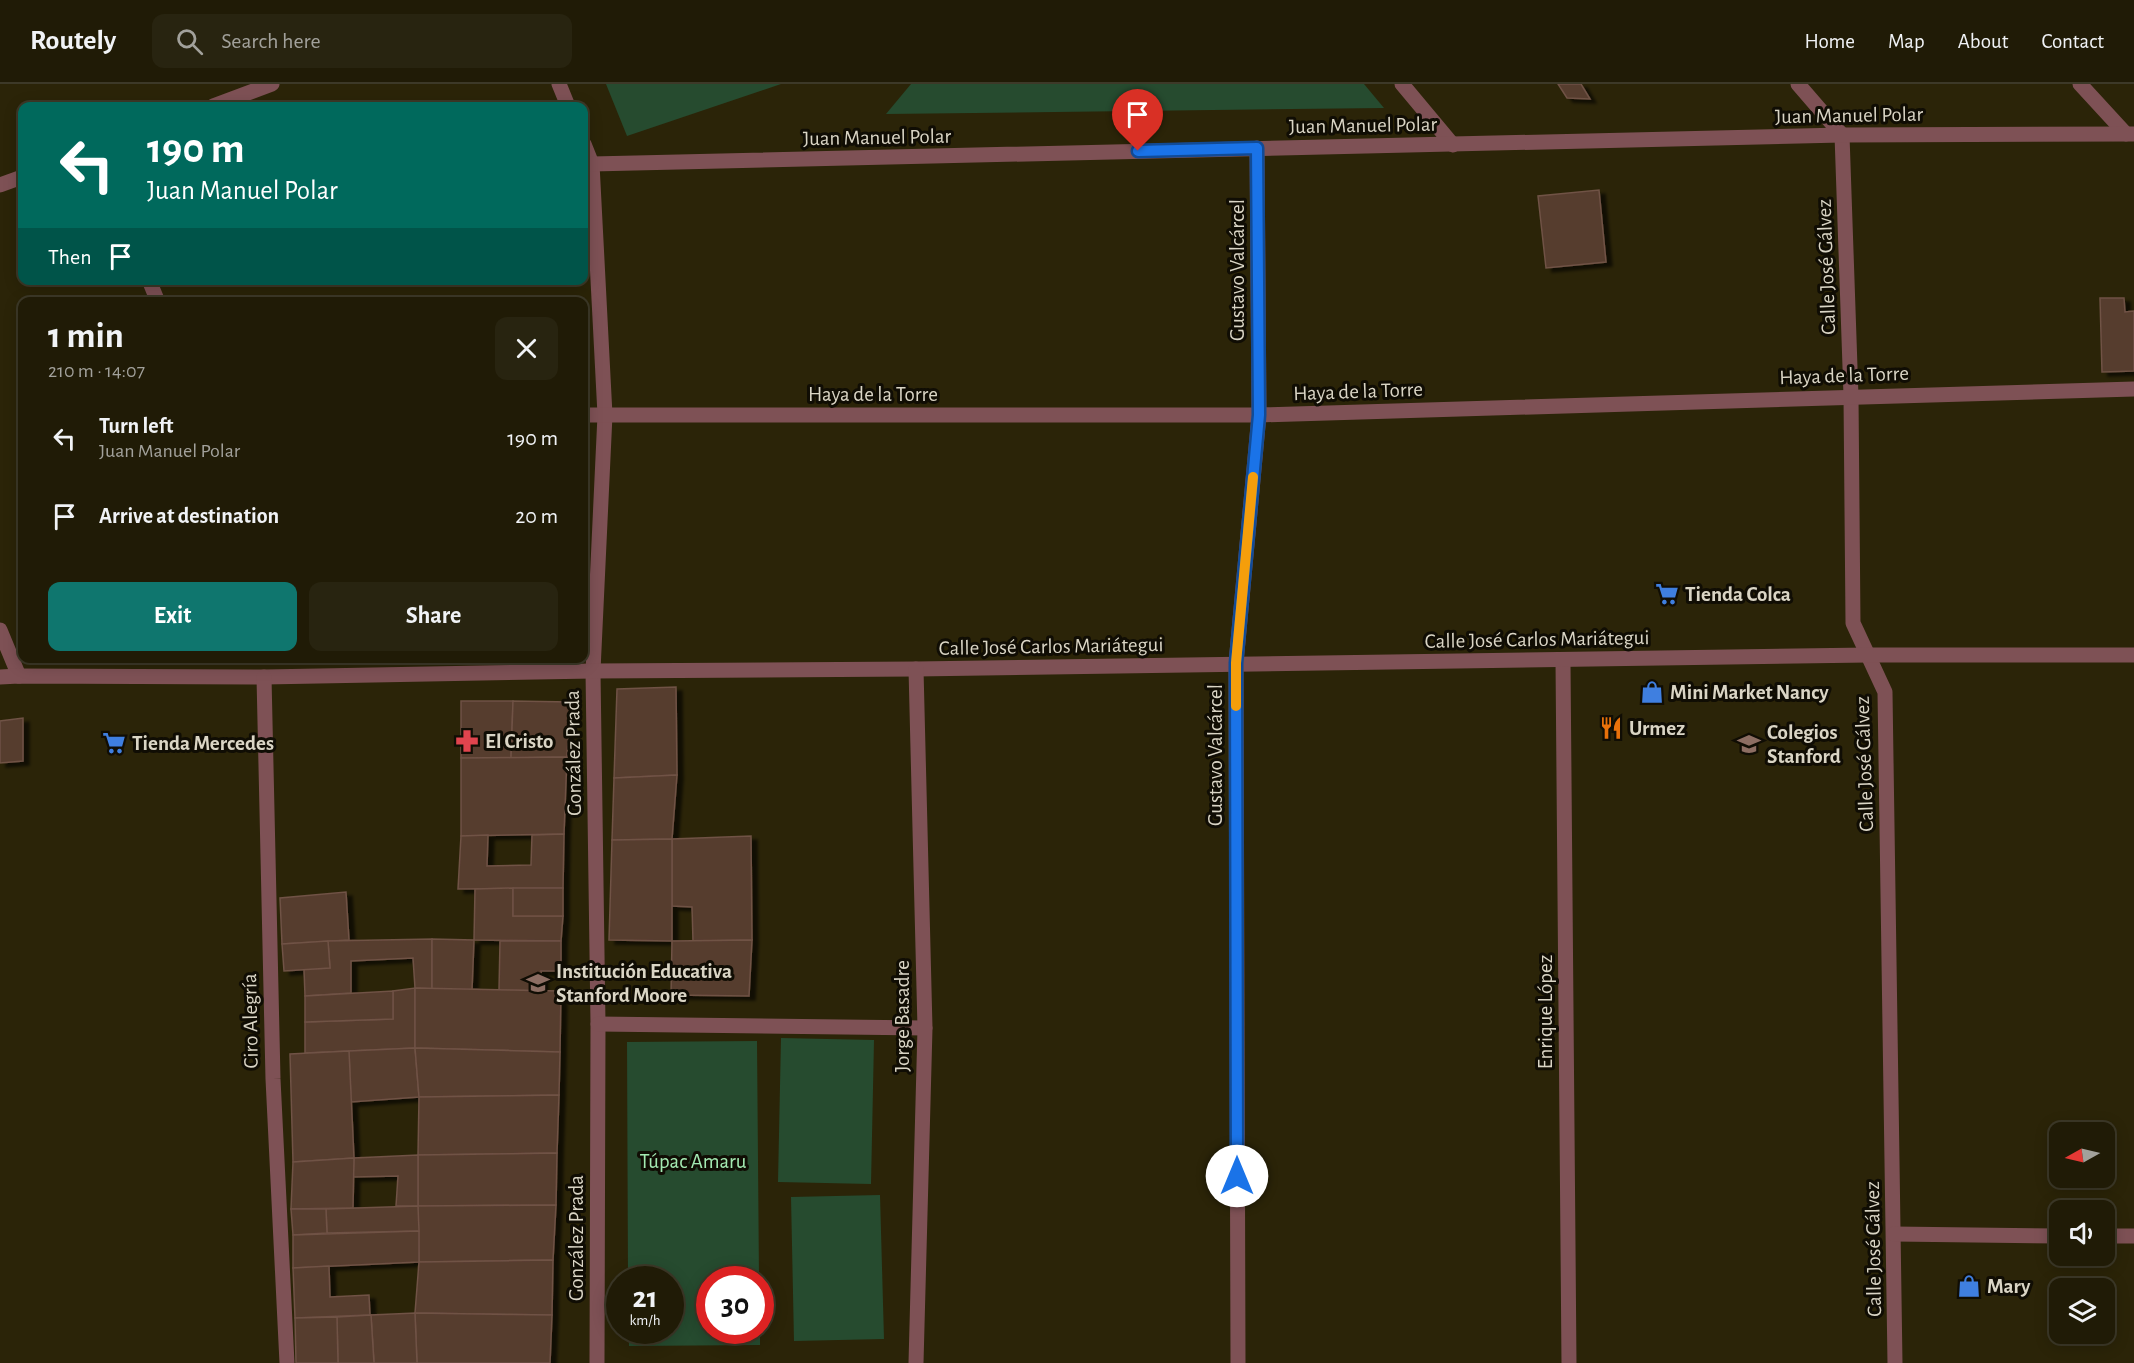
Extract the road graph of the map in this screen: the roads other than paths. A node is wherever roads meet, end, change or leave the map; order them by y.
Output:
1 (272, 84) edge
2 (559, 84) edge
3 (1402, 84) edge
4 (1798, 84) edge
5 (2080, 84) edge
6 (224, 102) edge
7 (566, 102) edge
8 (2130, 134) edge
9 (1842, 135) junction
10 (1454, 145) junction
11 (1257, 148) junction
12 (588, 154) edge
13 (592, 164) junction
14 (18, 178) edge
15 (0, 185) edge
16 (2134, 389) edge
17 (1851, 396) junction
18 (605, 415) junction
19 (1259, 415) junction
20 (588, 416) edge
21 (0, 630) edge
22 (2134, 655) edge
23 (1868, 656) junction
24 (1563, 660) junction
25 (1236, 663) junction
26 (916, 669) junction
27 (593, 670) junction
28 (19, 676) junction
29 (0, 677) edge
30 (264, 677) junction
31 (598, 1024) junction
32 (925, 1028) junction
33 (1894, 1234) junction
34 (2049, 1236) edge
35 (2115, 1236) edge
36 (2134, 1236) edge
37 (287, 1363) edge
38 (597, 1363) edge
39 (916, 1363) edge
40 (1238, 1363) edge
41 (1569, 1363) edge
42 (1895, 1363) edge

1 - 6 street
2 - 7 street
3 - 10 street
4 - 9 street
5 - 8 street
8 - 9 street, Juan Manuel Polar
9 - 10 street, Juan Manuel Polar
9 - 17 street, Calle José Gálvez
10 - 11 street, Juan Manuel Polar
11 - 13 street, Juan Manuel Polar
11 - 19 street, Gustavo Valcárcel
12 - 13 street, González Prada
13 - 18 street, González Prada
14 - 15 street
16 - 17 street, Haya de la Torre
17 - 19 street, Haya de la Torre
17 - 23 street, Calle José Gálvez
18 - 19 street, Haya de la Torre
18 - 20 street, Haya de la Torre
18 - 27 street, González Prada
19 - 25 street, Gustavo Valcárcel
21 - 28 street
22 - 23 street, Calle José Carlos Mariátegui
23 - 24 street, Calle José Carlos Mariátegui
23 - 33 street, Calle José Gálvez
24 - 25 street, Calle José Carlos Mariátegui
24 - 41 street, Enrique López
25 - 26 street, Calle José Carlos Mariátegui
25 - 40 street, Gustavo Valcárcel
26 - 27 street, Calle José Carlos Mariátegui
26 - 32 street, Jorge Basadre
27 - 30 street, Calle José Carlos Mariátegui
27 - 31 street, González Prada
28 - 29 street, Calle José Carlos Mariátegui
28 - 30 street, Calle José Carlos Mariátegui
30 - 37 street, Ciro Alegría
31 - 32 street
31 - 38 street, González Prada
32 - 39 street, Jorge Basadre
33 - 34 street
33 - 42 street, Calle José Gálvez
35 - 36 street

